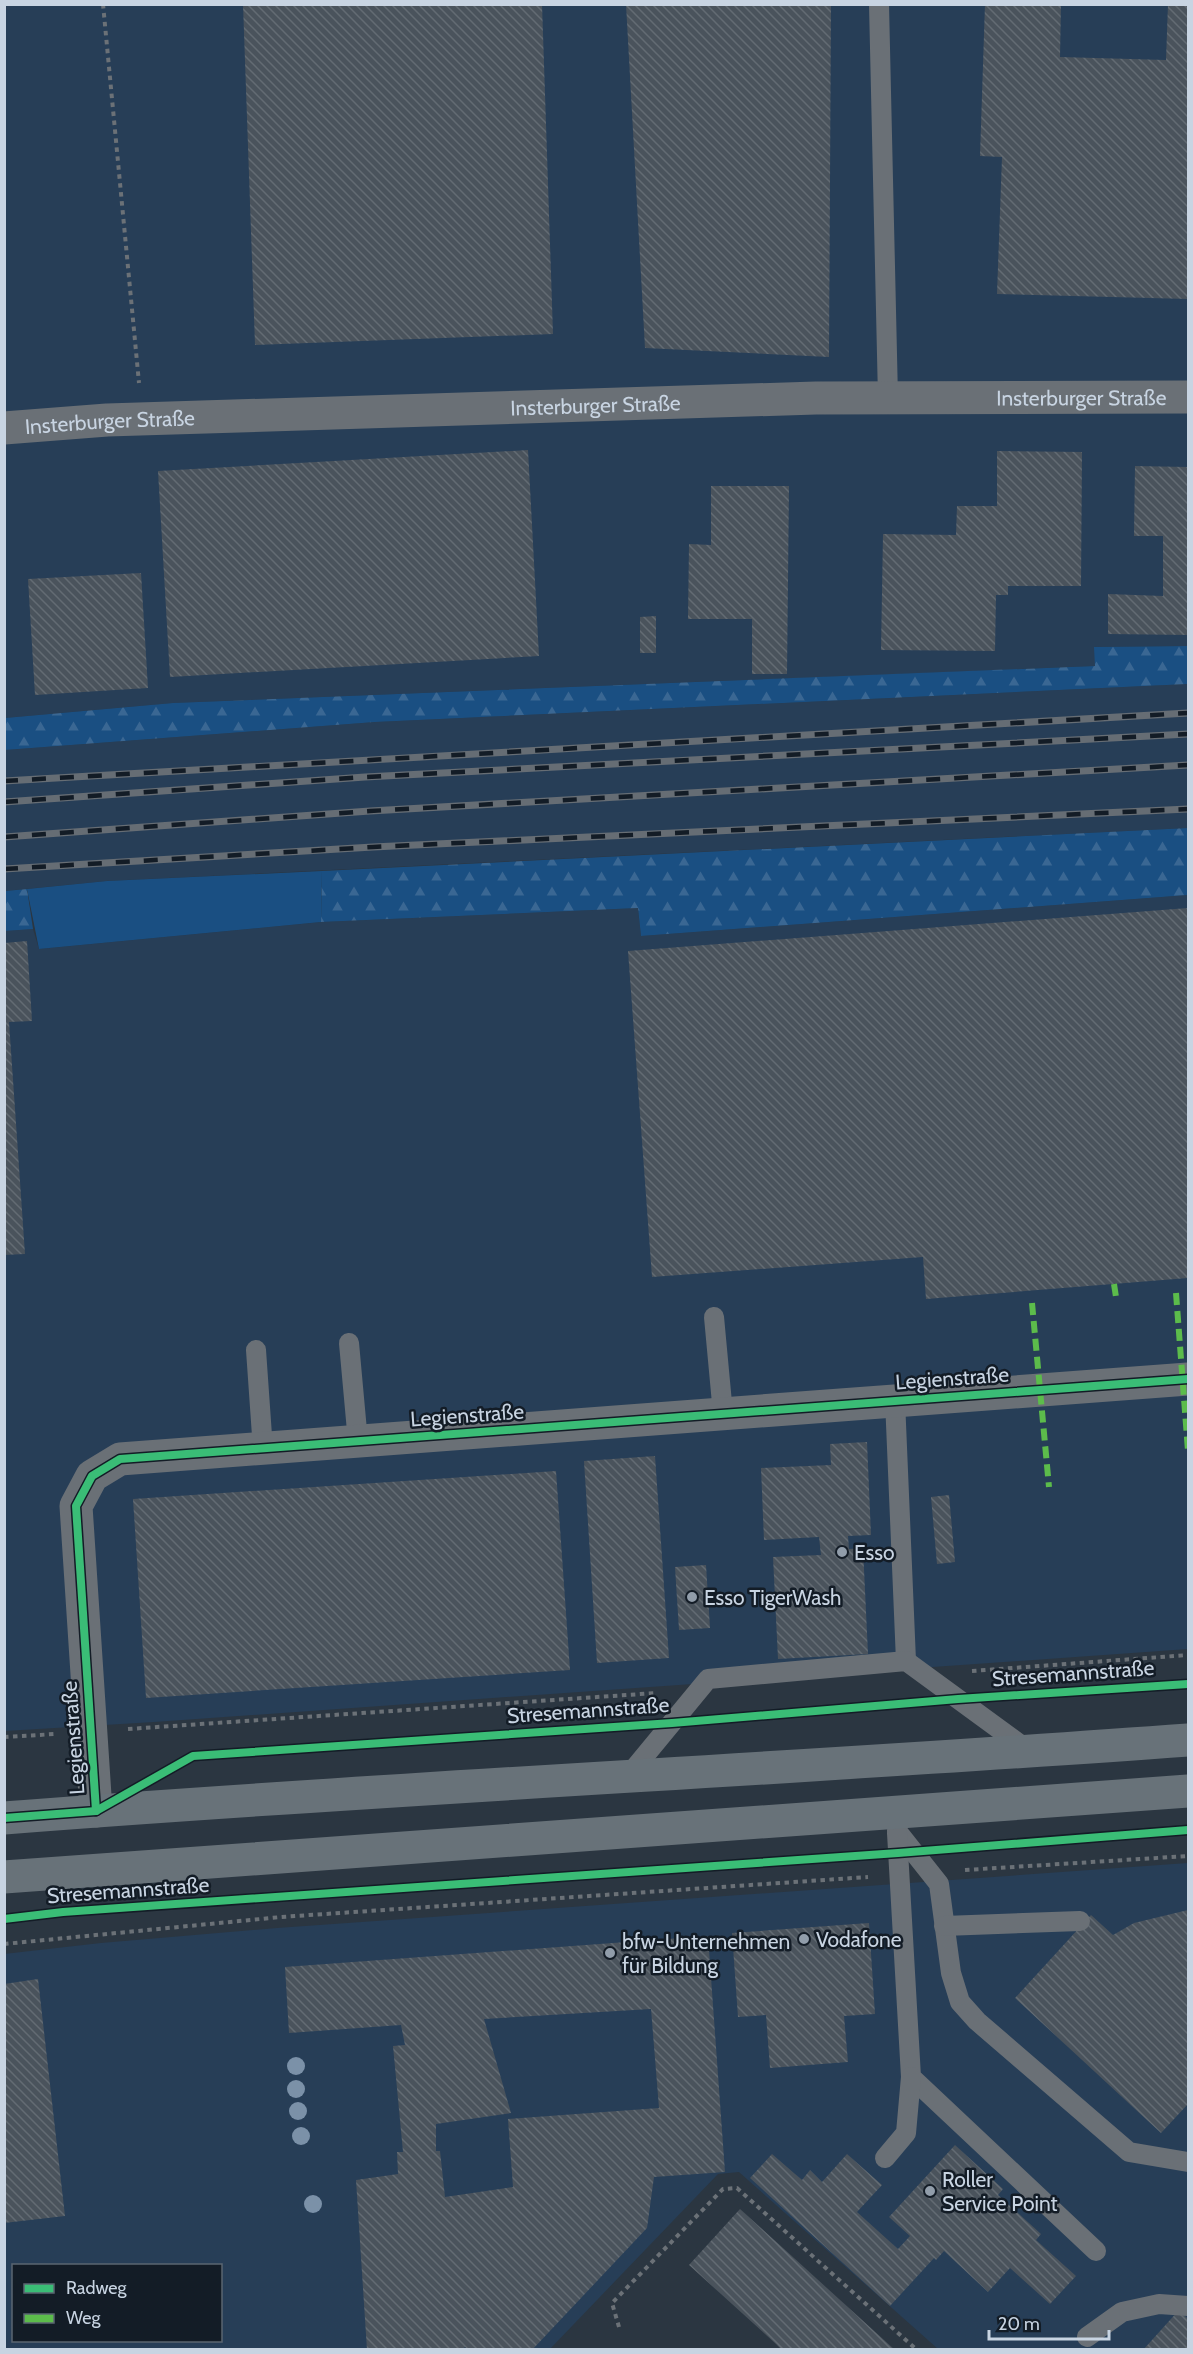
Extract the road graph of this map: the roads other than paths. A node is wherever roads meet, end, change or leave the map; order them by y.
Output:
1 (879, 4) edge
2 (888, 398) junction
3 (1188, 398) edge
4 (4, 429) edge
5 (714, 1317) dead end
6 (349, 1343) dead end
7 (256, 1350) dead end
8 (1188, 1379) edge
9 (896, 1400) junction
10 (723, 1414) junction
11 (358, 1442) junction
12 (263, 1450) junction
13 (906, 1661) junction
14 (1188, 1740) edge
15 (1031, 1752) junction
16 (627, 1776) junction
17 (1188, 1791) edge
18 (96, 1811) junction
19 (4, 1818) edge
20 (895, 1823) junction
21 (4, 1877) edge
22 (1080, 1922) dead end
23 (944, 1926) junction
24 (911, 2077) junction
25 (885, 2158) dead end
26 (1188, 2162) edge
27 (1096, 2251) dead end
28 (1188, 2306) edge
29 (1087, 2337) dead end

1 - 2 lane
2 - 3 street, Insterburger Straße
2 - 4 street, Insterburger Straße
5 - 10 lane
6 - 11 lane
7 - 12 lane
8 - 9 street, Legienstraße
9 - 10 street, Legienstraße
9 - 13 lane
10 - 11 street, Legienstraße
11 - 12 street, Legienstraße
12 - 18 street, Legienstraße
13 - 15 lane
13 - 16 lane
14 - 15 main road
15 - 16 main road
16 - 18 main road
17 - 20 main road, Stresemannstraße
18 - 19 main road
20 - 21 main road, Stresemannstraße
20 - 23 lane
20 - 24 lane
22 - 23 lane
23 - 26 lane
24 - 25 lane
24 - 27 lane
28 - 29 lane

